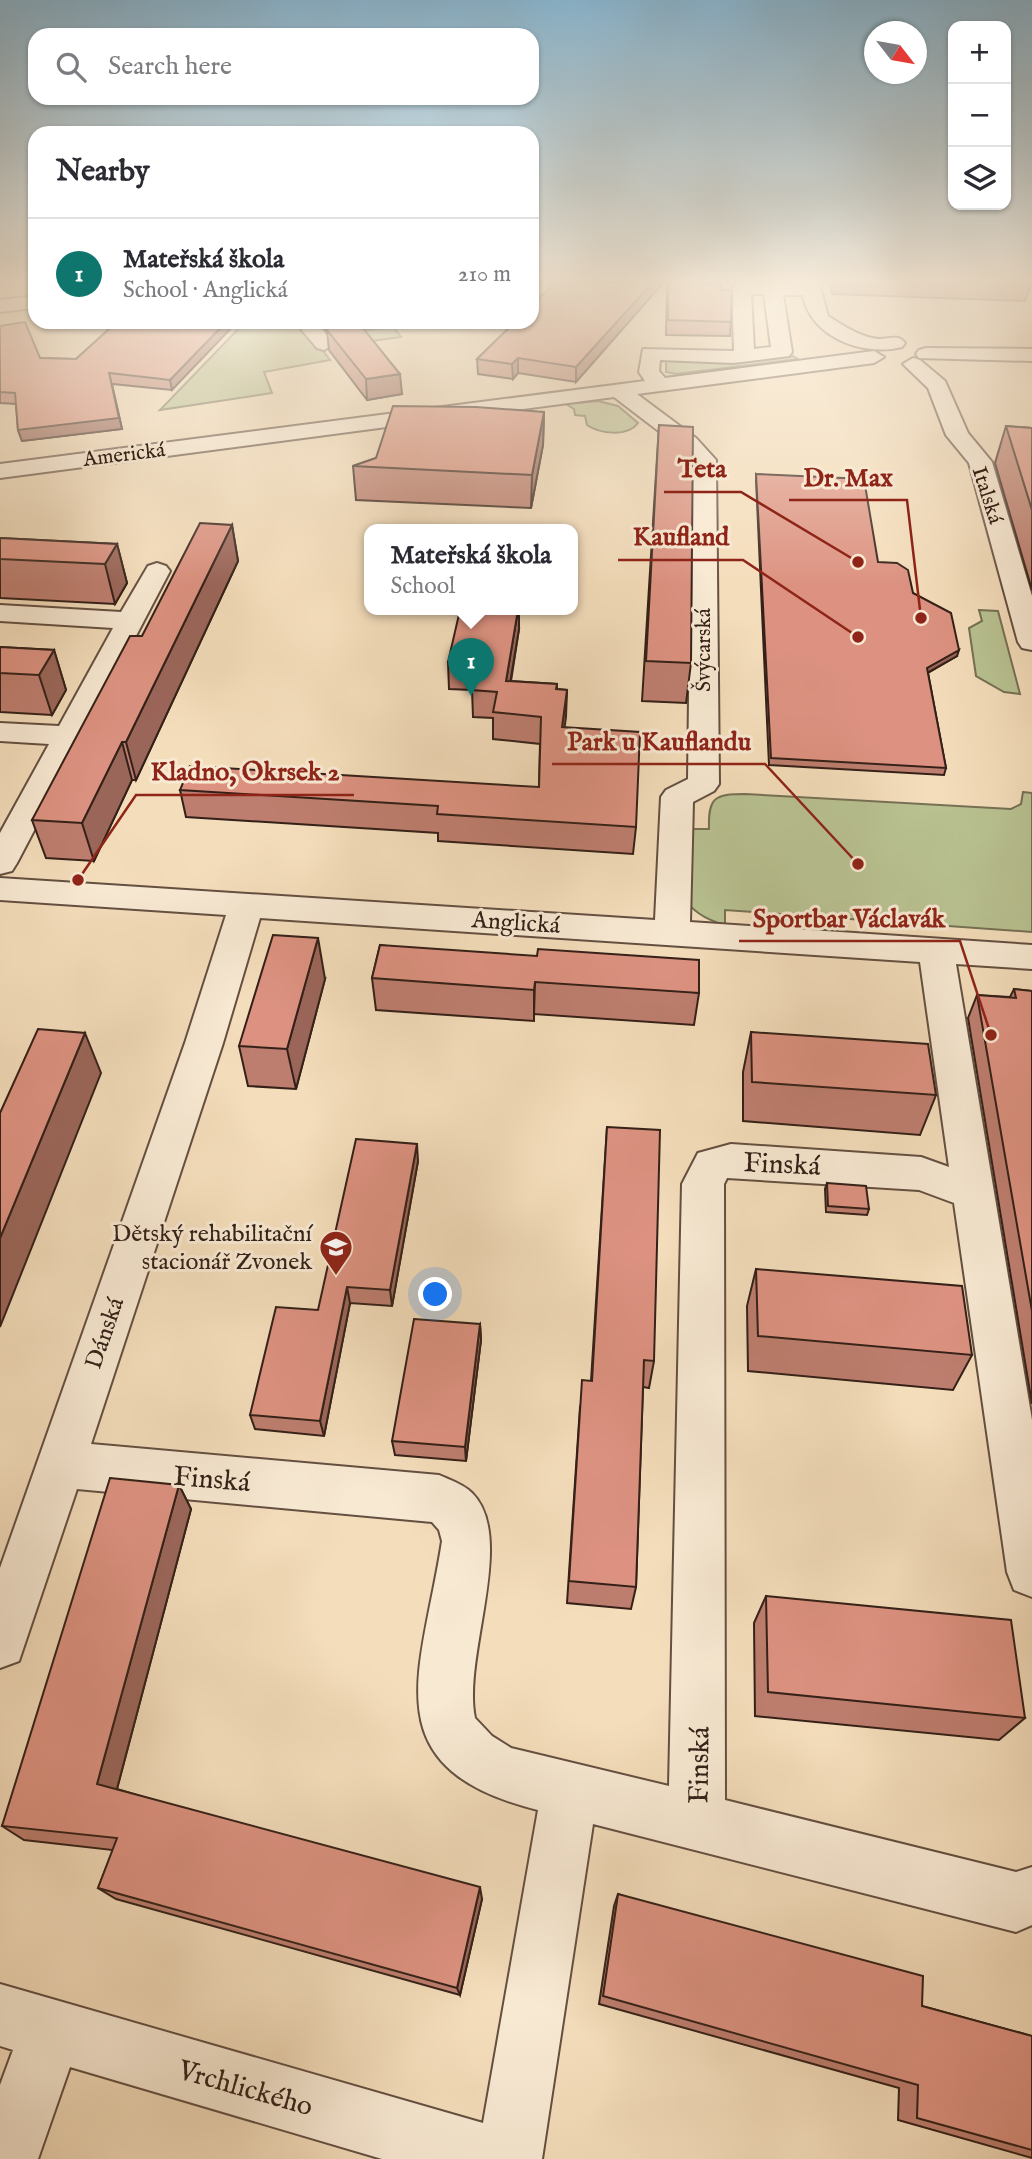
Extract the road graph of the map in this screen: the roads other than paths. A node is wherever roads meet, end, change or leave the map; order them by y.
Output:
1 (674, 384) edge
2 (937, 384) edge
3 (660, 386) joint
4 (620, 391) junction
5 (0, 471) edge
6 (157, 571) dead end
7 (0, 613) edge
8 (131, 621) junction
9 (1032, 642) edge
10 (0, 732) edge
11 (69, 736) junction
12 (0, 863) edge
13 (0, 889) edge
14 (247, 904) junction
15 (672, 932) junction
16 (936, 951) junction
17 (1032, 957) edge
18 (973, 1194) junction
19 (59, 1464) junction
20 (1032, 1572) edge
21 (0, 1642) edge
22 (570, 1789) junction
23 (697, 1821) junction
24 (1032, 1896) edge
25 (26, 2022) edge
26 (5, 2159) edge
27 (493, 2159) edge
28 (509, 2159) edge

1 - 3 street, Americká
2 - 9 street, Italská
3 - 4 street, Americká
4 - 5 street, Americká
4 - 15 street, Švýcarská
6 - 8 street
7 - 8 street
8 - 11 street
10 - 11 street
11 - 12 street
13 - 14 street, Anglická
14 - 15 street, Anglická
14 - 19 street, Dánská
15 - 16 street, Anglická
16 - 17 street, Anglická
16 - 18 street
18 - 20 street
18 - 23 street, Finská
19 - 21 street, Dánská
19 - 22 street, Finská
22 - 23 street, Finská
22 - 28 street
23 - 24 street
25 - 26 street
25 - 27 street, Vrchlického

